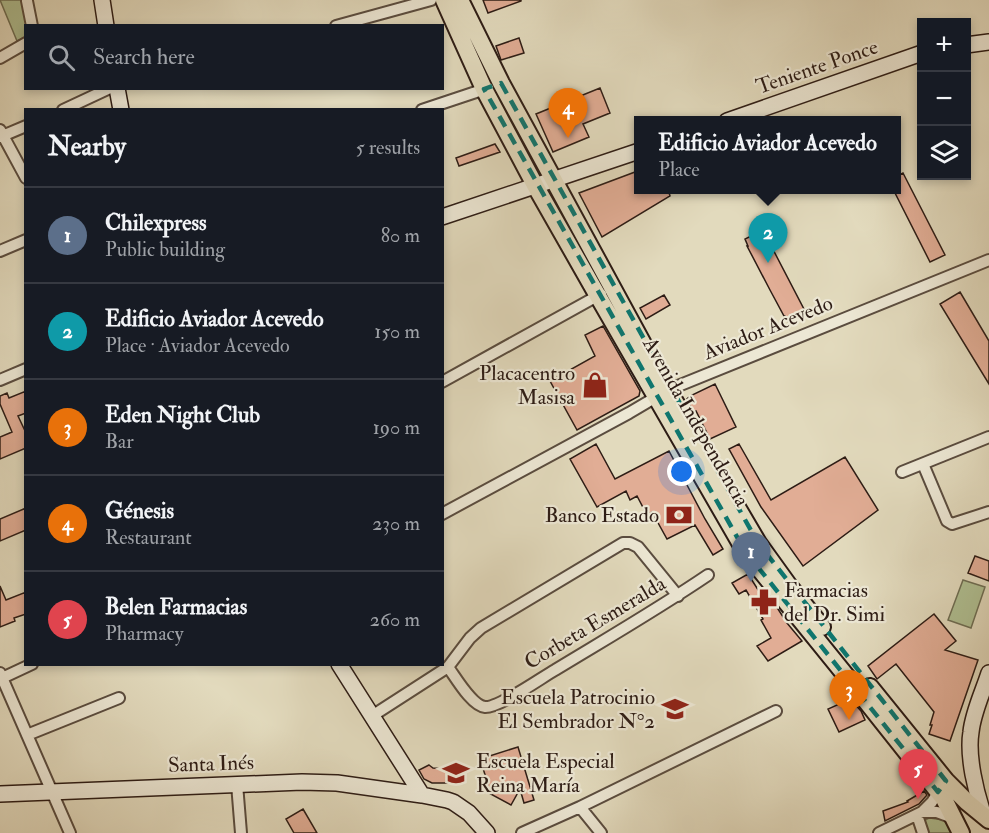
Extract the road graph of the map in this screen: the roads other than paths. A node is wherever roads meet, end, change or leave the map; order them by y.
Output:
1 (102, 0) edge
2 (431, 0) edge
3 (444, 0) edge
4 (460, 0) edge
5 (27, 1) edge
6 (32, 24) edge
7 (106, 24) edge
8 (343, 24) edge
9 (989, 42) edge
10 (24, 44) edge
11 (971, 44) edge
12 (917, 54) edge
13 (0, 58) edge
14 (501, 83) junction
15 (484, 89) junction
16 (106, 90) edge
17 (117, 90) edge
18 (67, 108) edge
19 (121, 108) edge
20 (428, 108) edge
21 (739, 116) edge
22 (24, 127) edge
23 (1, 134) edge
24 (634, 153) edge
25 (24, 174) edge
26 (553, 181) junction
27 (536, 187) junction
28 (444, 216) edge
29 (24, 241) edge
30 (0, 251) edge
31 (989, 260) edge
32 (605, 292) junction
33 (24, 370) edge
34 (0, 379) edge
35 (444, 381) edge
36 (662, 394) junction
37 (989, 437) edge
38 (923, 464) junction
39 (902, 472) dead end
40 (989, 512) edge
41 (444, 513) edge
42 (708, 575) dead end
43 (678, 596) junction
44 (27, 666) edge
45 (340, 666) edge
46 (448, 667) junction
47 (989, 674) edge
48 (1, 677) edge
49 (119, 698) dead end
50 (776, 711) dead end
51 (372, 716) junction
52 (27, 735) junction
53 (237, 784) junction
54 (942, 786) junction
55 (52, 791) junction
56 (0, 794) edge
57 (422, 795) junction
58 (580, 807) junction
59 (919, 814) junction
60 (986, 818) edge
61 (957, 826) edge
62 (70, 833) edge
63 (241, 833) edge
64 (487, 833) edge
65 (522, 833) edge
66 (601, 833) edge
67 (879, 833) edge
68 (923, 833) edge

1 - 7 street
2 - 8 street
3 - 15 main road, Avenida Independencia
4 - 14 main road, Avenida Independencia
5 - 6 street
9 - 11 street
10 - 13 street
12 - 21 street, Teniente Ponce
14 - 15 street
14 - 26 main road, Avenida Independencia
15 - 20 street
15 - 27 main road, Avenida Independencia
16 - 18 street
17 - 19 street
22 - 23 street
23 - 25 street
24 - 26 street
26 - 27 street
26 - 32 main road, Avenida Independencia
27 - 28 street
27 - 32 main road, Avenida Independencia
29 - 30 street
31 - 36 street, Aviador Acevedo
32 - 35 street
32 - 36 main road, Avenida Independencia
33 - 34 street
36 - 41 street, Aviador Acevedo
36 - 54 main road, Avenida Independencia
37 - 38 street
38 - 39 street
38 - 40 street
42 - 43 street, Corbeta Esmeralda
43 - 46 street, Corbeta Esmeralda
43 - 46 street
44 - 48 street
45 - 51 street
46 - 51 street
47 - 60 street
48 - 52 street
49 - 52 street
50 - 58 street
51 - 57 street
52 - 55 street
53 - 55 street, Santa Inés
53 - 57 street, Santa Inés
53 - 63 street
54 - 59 street
54 - 60 main road, Avenida Independencia
54 - 61 main road, Avenida Independencia
55 - 56 street, Santa Inés
55 - 62 street
57 - 64 street, Santa Inés
58 - 65 street
58 - 66 street
59 - 61 street
59 - 67 street
59 - 68 street

